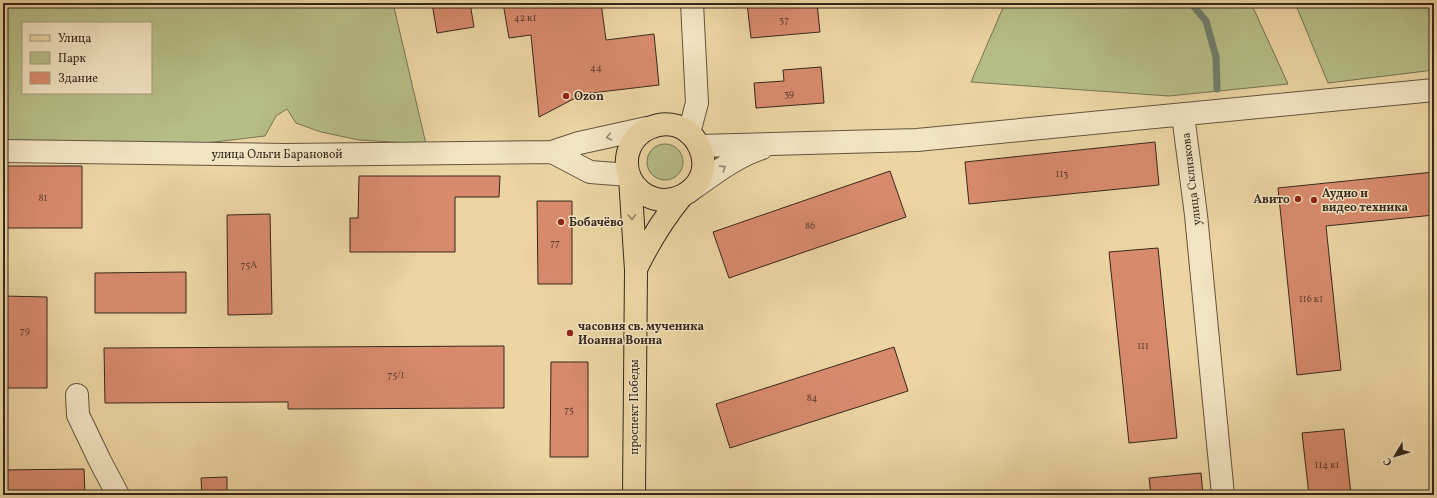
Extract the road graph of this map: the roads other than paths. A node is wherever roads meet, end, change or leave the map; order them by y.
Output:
1 (692, 3) edge
2 (1434, 90) edge
3 (1183, 115) junction
4 (647, 128) junction
5 (694, 139) junction
6 (774, 144) junction
7 (3, 151) edge
8 (552, 152) junction
9 (629, 177) junction
10 (687, 193) junction
11 (636, 270) junction
12 (77, 395) dead end
13 (118, 495) edge
14 (634, 495) edge
15 (1223, 495) edge

1 - 5 street
2 - 3 street, улица Склизкова
3 - 6 street
3 - 15 street, улица Склизкова
4 - 5 main road
4 -> 8 street, улица Ольги Барановой
4 - 9 main road, проспект Победы
5 - 6 street
5 - 10 main road, проспект Победы
10 -> 6 street
7 - 8 street, улица Ольги Барановой
8 - 9 street, улица Ольги Барановой
9 - 10 main road
9 -> 11 main road, проспект Победы
10 - 11 main road, проспект Победы
11 - 14 main road, проспект Победы
12 - 13 street

